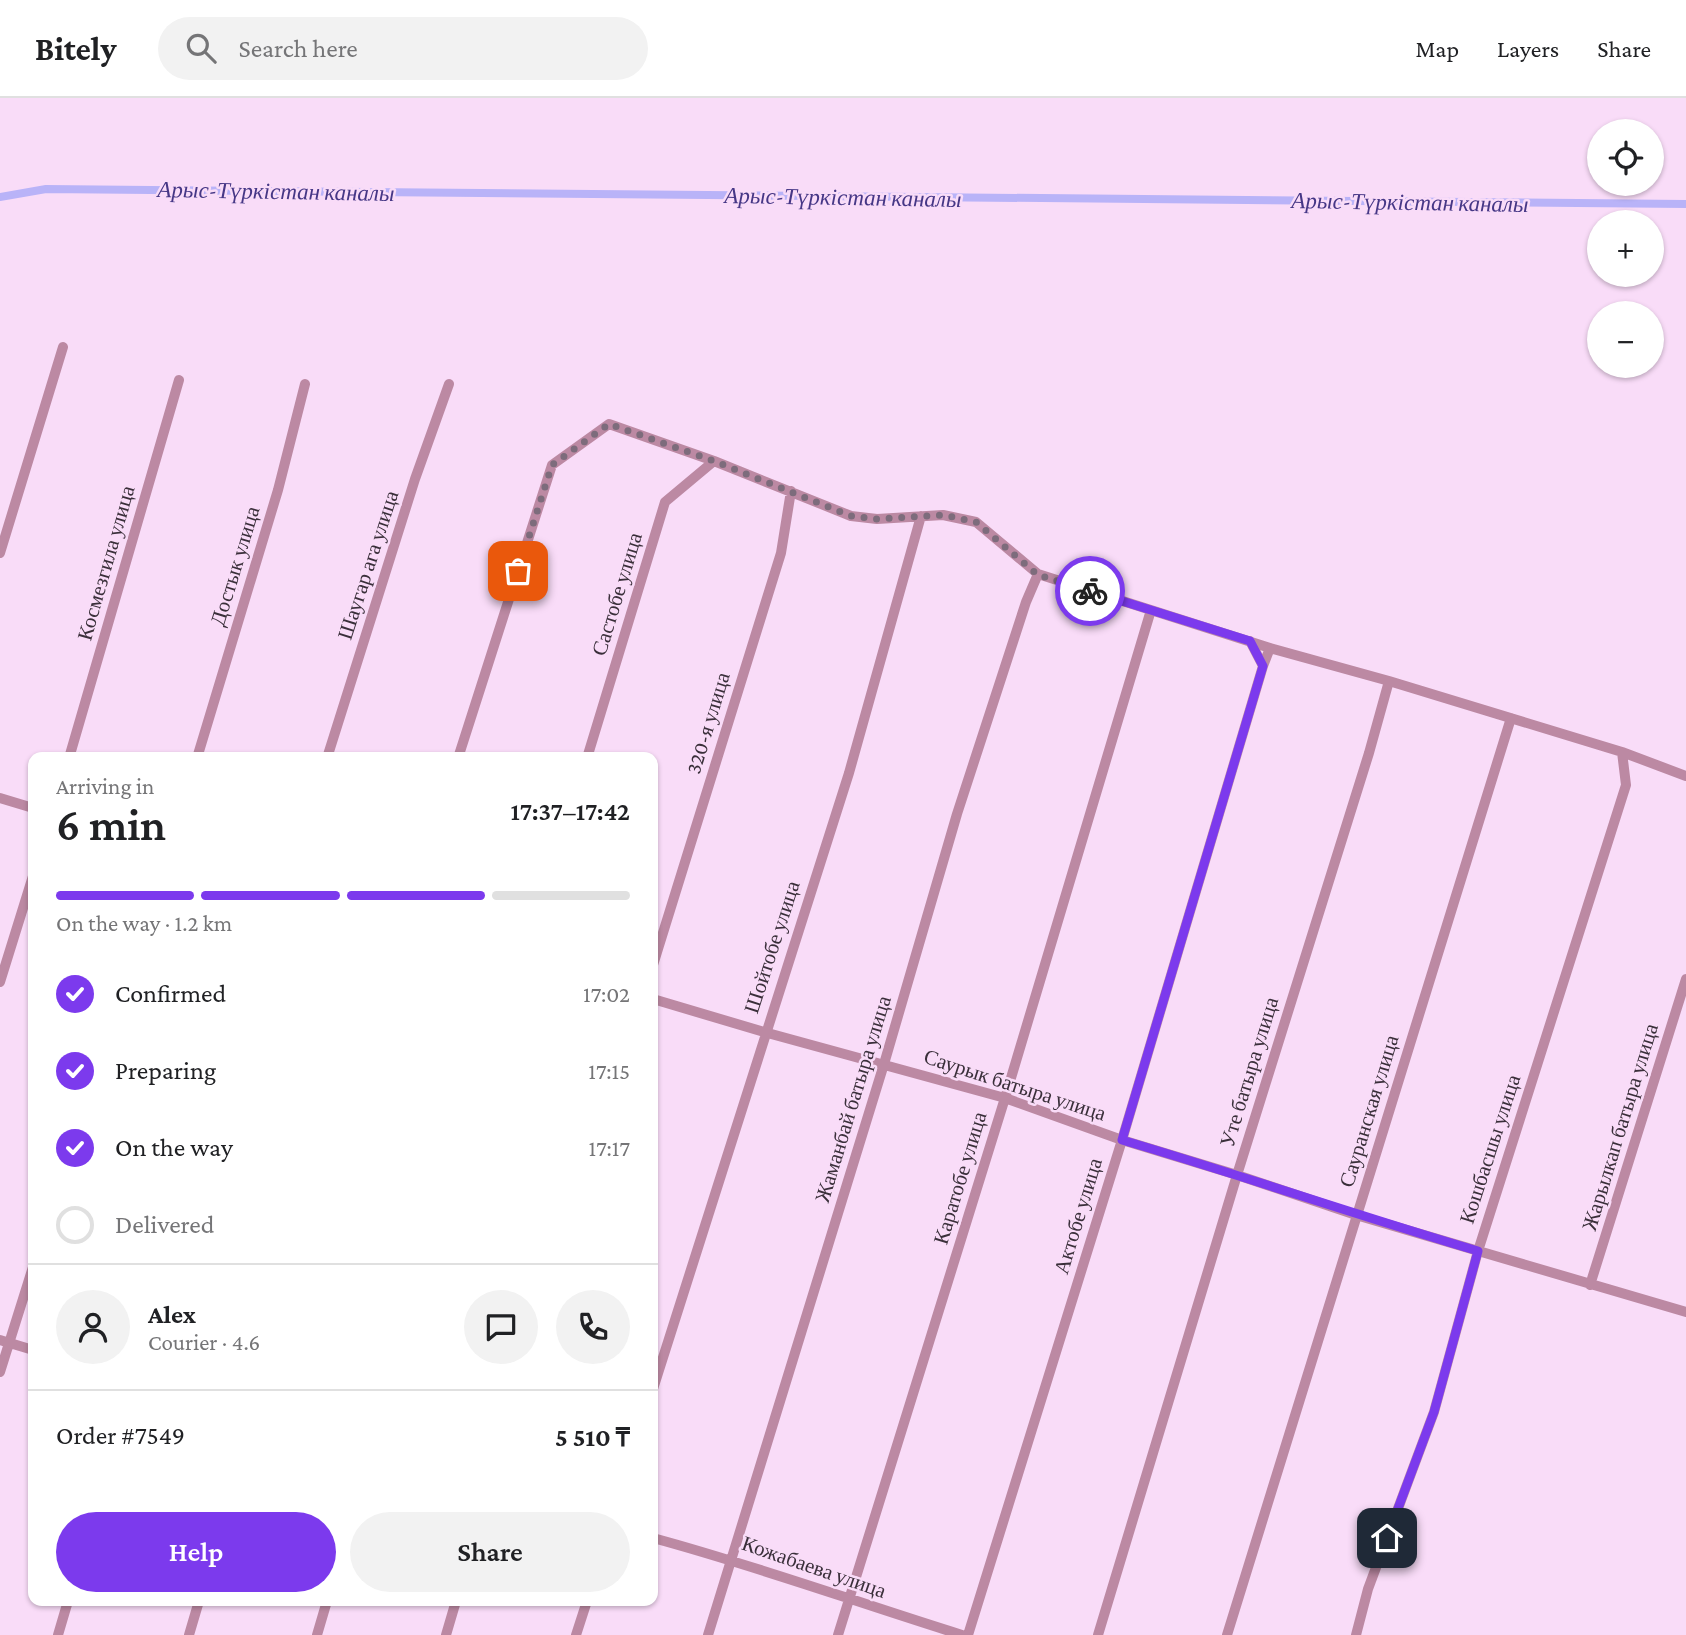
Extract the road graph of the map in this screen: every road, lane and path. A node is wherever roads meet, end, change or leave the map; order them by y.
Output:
1 (63, 346) dead end
2 (179, 380) dead end
3 (305, 384) dead end
4 (449, 384) dead end
5 (714, 461) junction
6 (791, 491) junction
7 (921, 516) junction
8 (0, 553) edge
9 (1038, 575) junction
10 (1151, 610) junction
11 (1250, 641) junction
12 (1270, 648) junction
13 (1263, 666) junction
14 (1389, 681) junction
15 (1511, 718) junction
16 (71, 752) edge
17 (199, 752) edge
18 (329, 752) edge
19 (460, 752) edge
20 (589, 752) edge
21 (1622, 752) junction
22 (1686, 776) edge
23 (0, 798) edge
24 (28, 806) edge
25 (28, 892) edge
26 (658, 949) edge
27 (1686, 979) edge
28 (0, 982) edge
29 (658, 1000) edge
30 (764, 1032) junction
31 (884, 1065) junction
32 (1005, 1098) junction
33 (1122, 1140) junction
34 (1237, 1175) junction
35 (1356, 1215) junction
36 (1478, 1251) junction
37 (28, 1280) edge
38 (1590, 1285) junction
39 (1686, 1312) edge
40 (4, 1341) edge
41 (28, 1348) edge
42 (0, 1372) edge
43 (658, 1373) edge
44 (658, 1539) edge
45 (731, 1559) junction
46 (848, 1600) junction
47 (67, 1606) edge
48 (198, 1606) edge
49 (326, 1606) edge
50 (455, 1606) edge
51 (585, 1606) edge
52 (58, 1635) edge
53 (189, 1635) edge
54 (317, 1635) edge
55 (446, 1635) edge
56 (576, 1635) edge
57 (708, 1635) edge
58 (838, 1635) edge
59 (962, 1635) edge
60 (968, 1635) edge
61 (1098, 1635) edge
62 (1227, 1635) edge
63 (1356, 1635) edge

1 - 8 street
2 - 16 street, Космезгила улица
3 - 17 street, Достык улица
4 - 18 street, Шаугар ага улица
5 - 6 street
5 - 19 street
5 - 20 street, Састобе улица
6 - 7 street
6 - 26 street, 320-я улица
7 - 9 street
7 - 30 street, Шойтобе улица
9 - 10 street
9 - 31 street, Жаманбай батыра улица
10 - 11 street
10 - 32 street, Каратобе улица
11 - 12 street
11 - 13 street
12 - 13 street, Актобе улица
12 - 14 street
13 - 33 street, Актобе улица
14 - 15 street
14 - 34 street, Уте батыра улица
15 - 21 street
15 - 35 street, Сауранская улица
21 - 22 street
21 - 36 street, Кошбасшы улица
23 - 24 street
25 - 28 street
27 - 38 street, Жарылкап батыра улица
29 - 30 street, Саурык батыра улица
30 - 31 street, Саурык батыра улица
30 - 43 street, Шойтобе улица
31 - 32 street, Саурык батыра улица
31 - 45 street, Жаманбай батыра улица
32 - 33 street, Саурык батыра улица
32 - 46 street, Каратобе улица
33 - 34 street, Саурык батыра улица
33 - 60 street, Актобе улица
34 - 35 street, Саурык батыра улица
34 - 61 street, Уте батыра улица
35 - 36 street, Саурык батыра улица
35 - 62 street, Сауранская улица
36 - 38 street, Саурык батыра улица
36 - 63 street, Кошбасшы улица
37 - 40 street
38 - 39 street, Саурык батыра улица
40 - 41 street
40 - 42 street
44 - 45 street, Кожабаева улица
45 - 46 street, Кожабаева улица
45 - 57 street, Жаманбай батыра улица
46 - 58 street, Каратобе улица
46 - 59 street, Кожабаева улица
47 - 52 street
48 - 53 street
49 - 54 street
50 - 55 street
51 - 56 street

